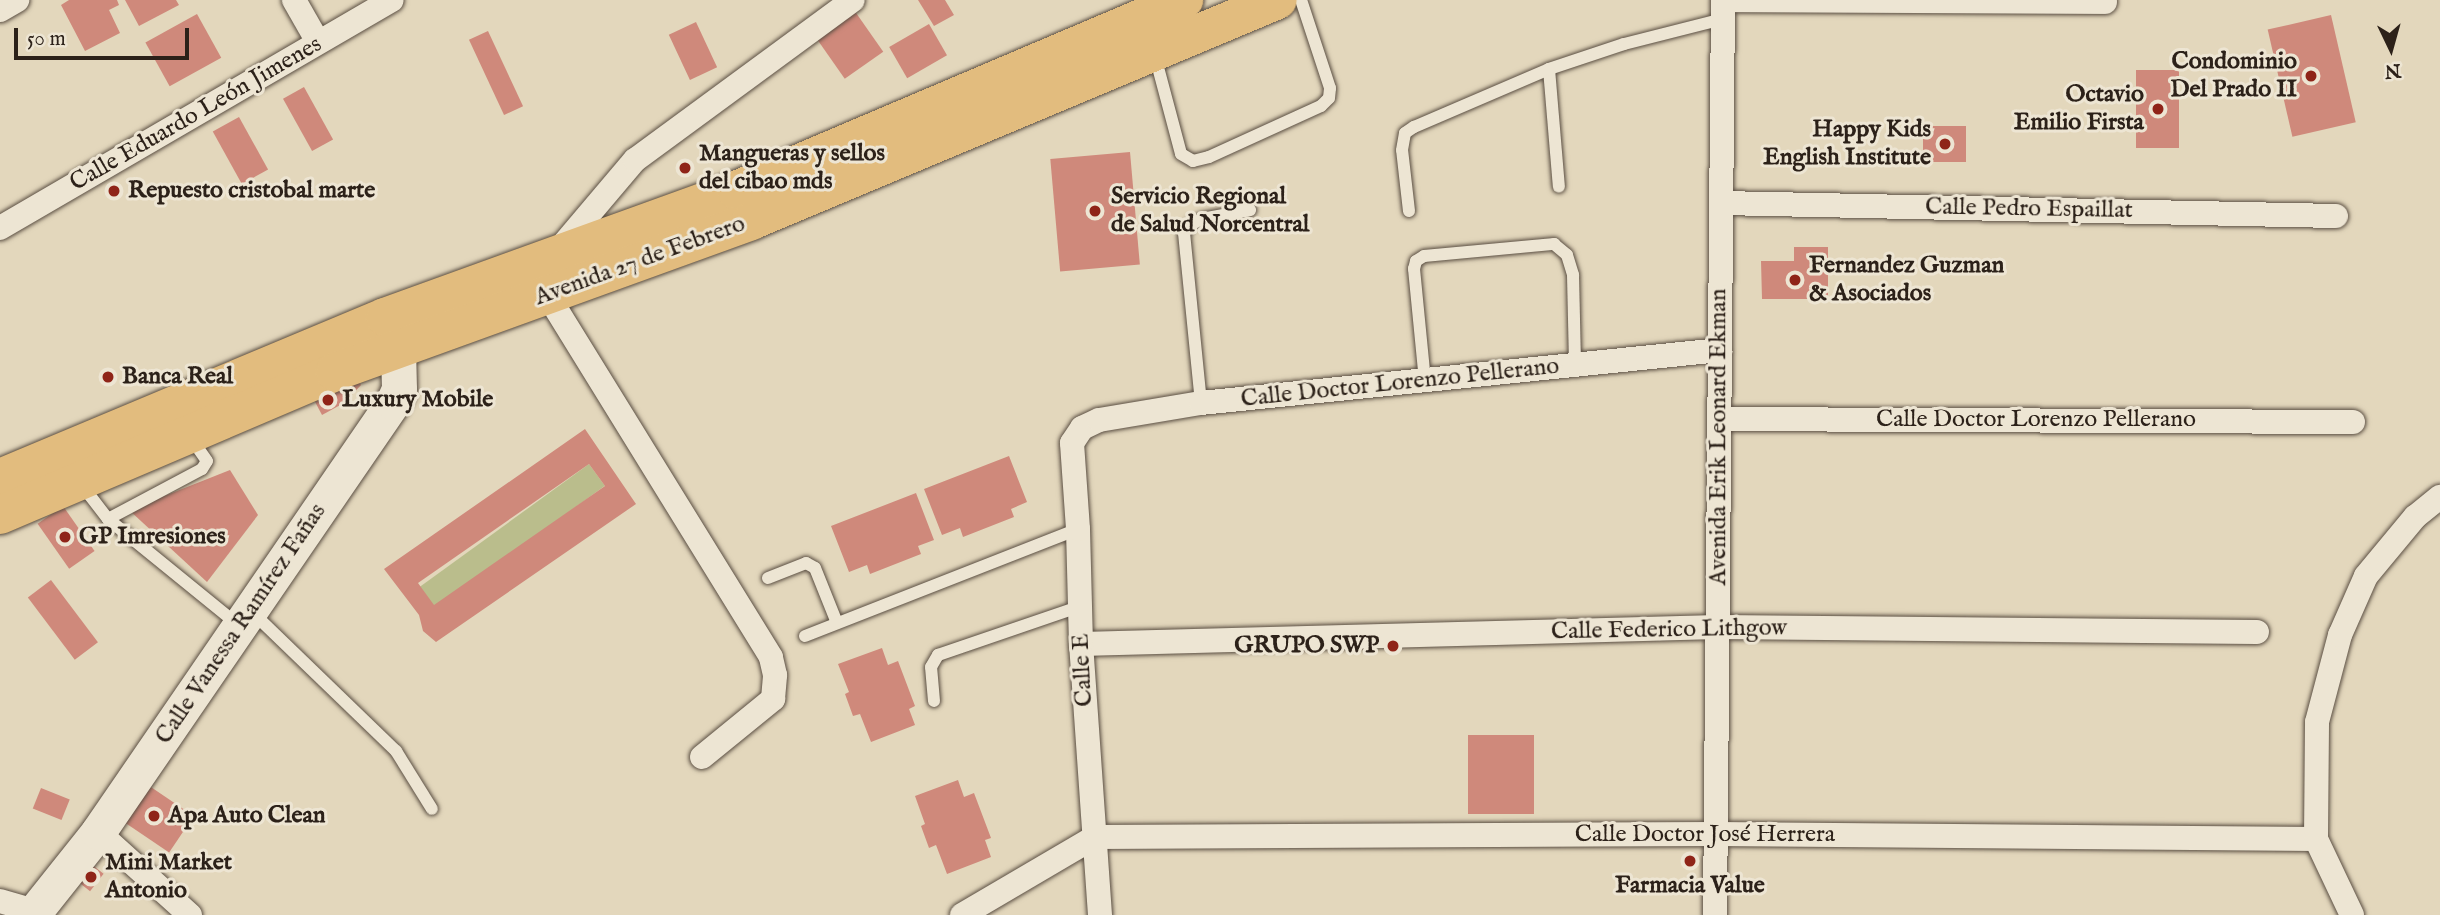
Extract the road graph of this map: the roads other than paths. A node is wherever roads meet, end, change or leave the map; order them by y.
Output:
1 (17, 0) edge
2 (293, 0) edge
3 (391, 0) edge
4 (853, 0) edge
5 (1184, 0) edge
6 (1279, 0) edge
7 (1301, 0) edge
8 (2105, 2) edge
9 (1723, 6) edge
10 (0, 10) edge
11 (318, 42) junction
12 (1154, 52) junction
13 (1549, 69) junction
14 (1559, 187) dead end
15 (1721, 203) junction
16 (1250, 211) dead end
17 (1409, 211) dead end
18 (2336, 216) dead end
19 (0, 228) edge
20 (556, 253) junction
21 (547, 295) junction
22 (392, 333) junction
23 (1720, 350) junction
24 (1575, 365) junction
25 (1425, 381) junction
26 (1201, 404) junction
27 (1720, 419) junction
28 (2353, 422) dead end
29 (1082, 428) joint
30 (189, 434) junction
31 (0, 478) edge
32 (79, 481) junction
33 (2440, 497) edge
34 (0, 515) edge
35 (108, 519) junction
36 (1078, 529) junction
37 (768, 578) dead end
38 (1081, 606) junction
39 (246, 618) junction
40 (837, 623) junction
41 (1718, 627) junction
42 (2257, 632) dead end
43 (805, 636) dead end
44 (1081, 644) junction
45 (934, 701) dead end
46 (702, 757) dead end
47 (432, 809) dead end
48 (98, 832) junction
49 (1716, 834) junction
50 (1095, 837) junction
51 (2315, 839) junction
52 (0, 901) edge
53 (34, 913) edge
54 (190, 915) edge
55 (962, 915) edge
56 (1100, 915) edge
57 (1715, 915) edge
58 (2352, 915) edge

1 - 10 street
2 - 11 street
3 - 11 street, Calle Eduardo León Jimenes
4 - 20 street
5 - 20 main road, Avenida 27 de Febrero
6 - 12 main road, Avenida 27 de Febrero
7 - 12 lane
8 - 9 street
9 - 13 lane
9 - 15 street, Avenida Erik Leonard Ekman
11 - 19 street, Calle Eduardo León Jimenes
12 - 21 main road, Avenida 27 de Febrero
13 - 14 lane
13 - 17 lane
15 - 18 street, Calle Pedro Espaillat
15 - 23 street, Avenida Erik Leonard Ekman
16 - 26 lane
20 - 21 street
20 - 22 main road, Avenida 27 de Febrero
21 - 22 main road, Avenida 27 de Febrero
21 - 46 street
22 - 30 main road, Avenida 27 de Febrero
22 - 31 main road, Avenida 27 de Febrero
22 - 39 street, Calle Vanessa Ramírez Fañas
23 - 24 street, Calle Doctor Lorenzo Pellerano
23 - 27 street, Avenida Erik Leonard Ekman
24 - 25 street, Calle Doctor Lorenzo Pellerano
24 - 25 lane
25 - 26 street, Calle Doctor Lorenzo Pellerano
26 - 29 street, Calle Doctor Lorenzo Pellerano
27 - 28 street, Calle Doctor Lorenzo Pellerano
27 - 41 street, Avenida Erik Leonard Ekman
29 - 36 street, Calle E
30 - 32 main road, Avenida 27 de Febrero
30 - 35 lane
32 - 34 main road, Avenida 27 de Febrero
32 - 35 lane
33 - 51 street
35 - 39 lane
36 - 38 street, Calle E
36 - 40 lane
37 - 40 lane
38 - 44 street, Calle E
38 - 45 lane
39 - 47 lane
39 - 48 street, Calle Vanessa Ramírez Fañas
40 - 43 lane
41 - 42 street, Calle Federico Lithgow
41 - 44 street, Calle Federico Lithgow
41 - 49 street, Avenida Erik Leonard Ekman
44 - 50 street, Calle E
48 - 53 street, Calle Vanessa Ramírez Fañas
48 - 54 street
49 - 50 street, Calle Doctor José Herrera
49 - 51 street, Calle Doctor José Herrera
49 - 57 street, Avenida Erik Leonard Ekman
50 - 55 street
50 - 56 street, Calle E
51 - 58 street
52 - 53 street

